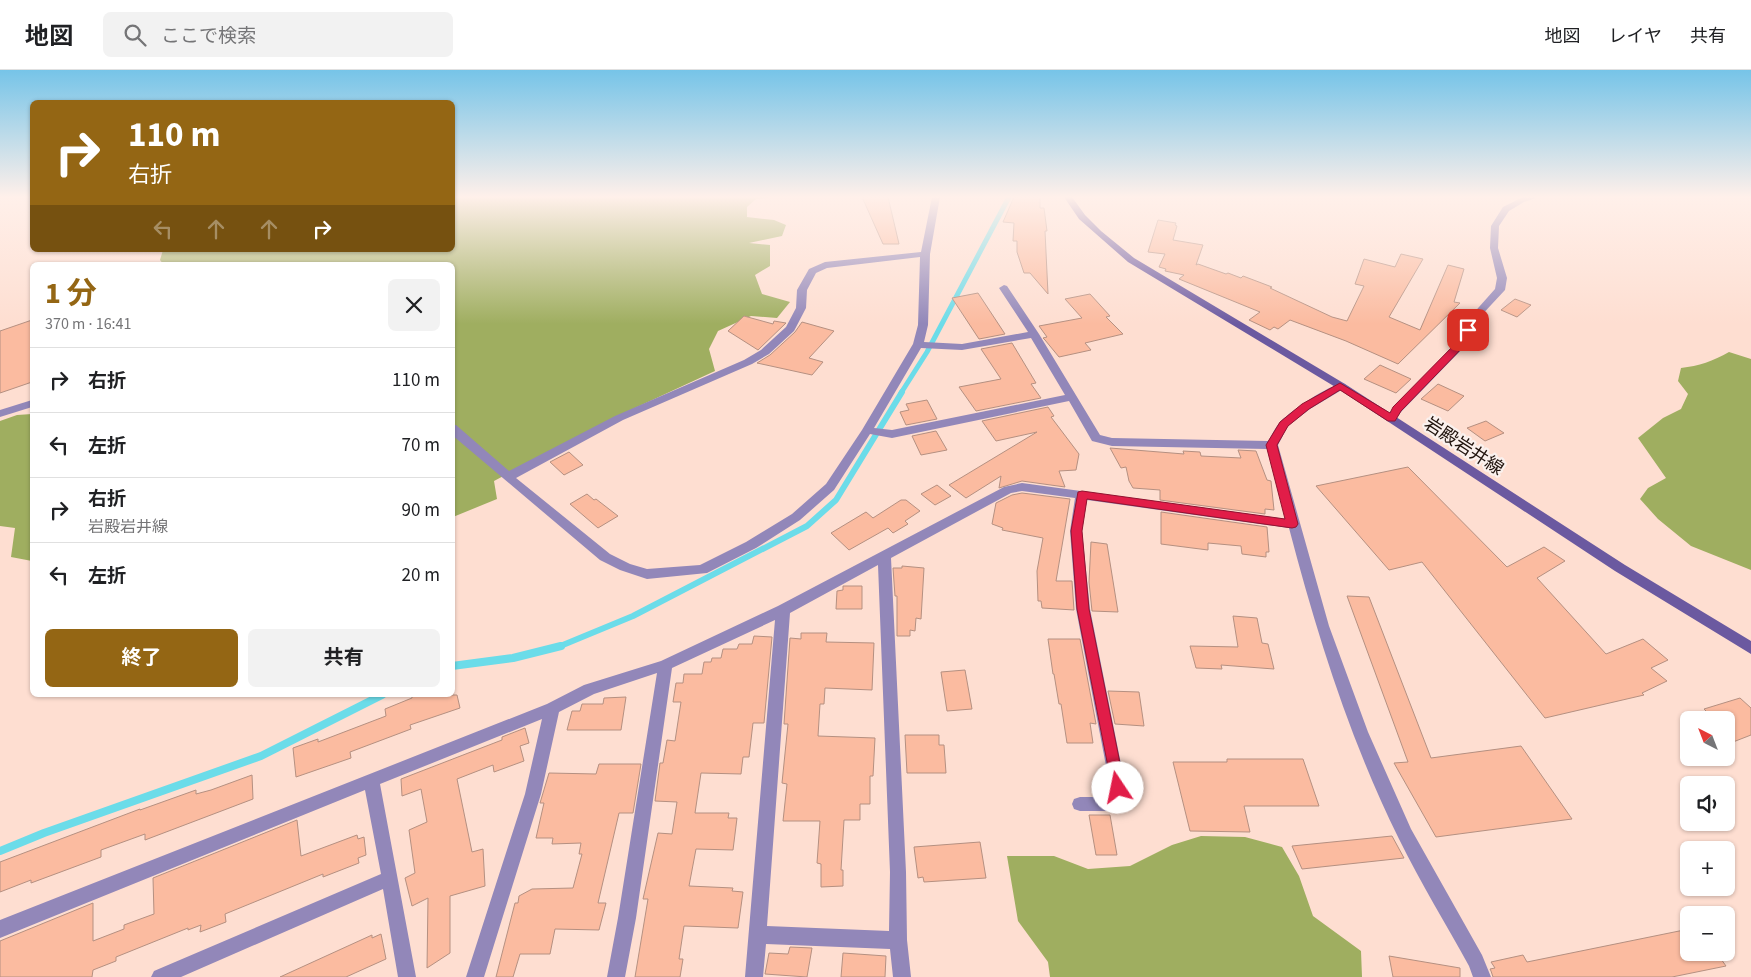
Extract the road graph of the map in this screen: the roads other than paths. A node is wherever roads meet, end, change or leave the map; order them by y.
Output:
1 (928, 239) edge
2 (1105, 239) edge
3 (1494, 239) edge
4 (925, 254) junction
5 (1004, 288) dead end
6 (1034, 334) junction
7 (918, 344) junction
8 (1340, 386) junction
9 (1072, 397) junction
10 (30, 404) edge
11 (0, 414) edge
12 (1391, 419) junction
13 (867, 430) junction
14 (455, 431) edge
15 (1272, 445) junction
16 (508, 478) junction
17 (1082, 495) junction
18 (1292, 524) junction
19 (884, 556) junction
20 (783, 610) junction
21 (1751, 648) edge
22 (665, 665) junction
23 (552, 708) junction
24 (371, 779) junction
25 (1080, 804) dead end
26 (390, 878) junction
27 (0, 929) edge
28 (757, 935) junction
29 (898, 940) junction
30 (160, 977) edge
31 (406, 977) edge
32 (475, 977) edge
33 (616, 977) edge
34 (754, 977) edge
35 (902, 977) edge
36 (1482, 977) edge

1 - 4 street
2 - 8 main road, 岩殿岩井線
3 - 12 street
4 - 7 street
4 - 16 street
5 - 6 street
6 - 7 street
6 - 9 street
7 - 13 street
8 - 12 main road, 岩殿岩井線
8 - 15 street
9 - 13 street
9 - 15 street
10 - 11 street
12 - 21 main road, 岩殿岩井線
13 - 16 street
14 - 16 street
15 - 18 street
17 - 18 street
17 - 19 street
17 - 25 street
18 - 36 street
19 - 20 street
19 - 29 street
20 - 22 street
20 - 28 street
22 - 23 street
22 - 33 street
23 - 24 street
23 - 32 street
24 - 26 street
24 - 27 street
26 - 30 street
26 - 31 street
28 - 29 street
28 - 34 street
29 - 35 street

